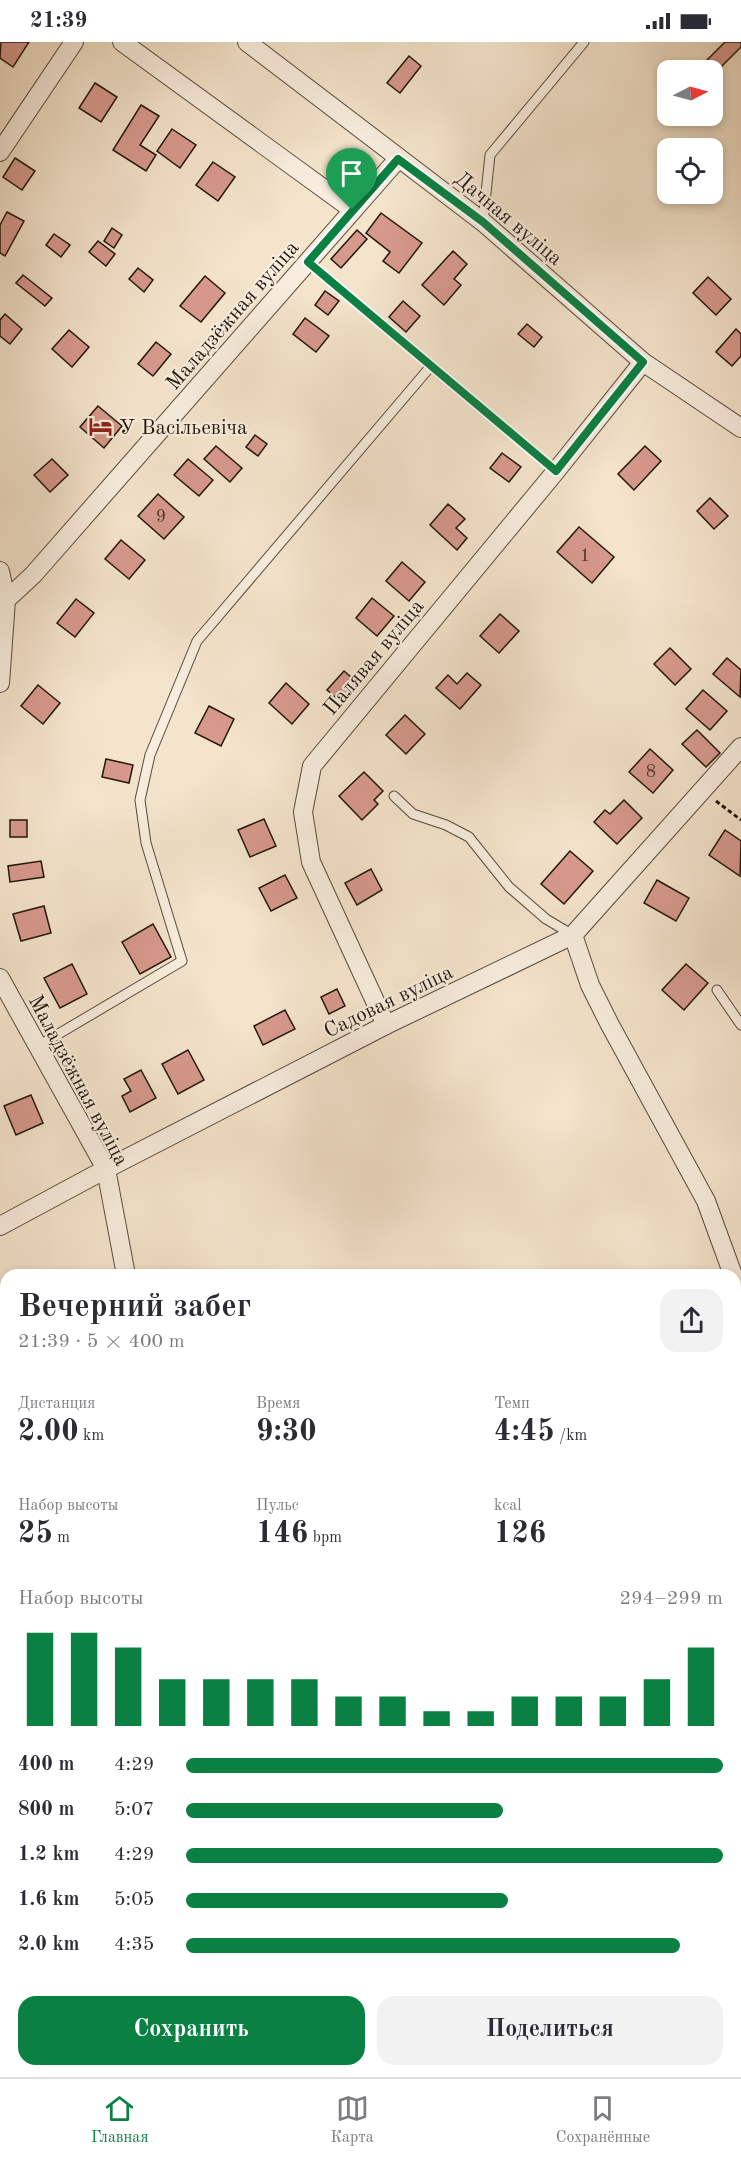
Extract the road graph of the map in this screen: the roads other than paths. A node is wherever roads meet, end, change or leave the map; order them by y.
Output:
1 (74, 42) edge
2 (122, 42) edge
3 (247, 42) edge
4 (584, 42) edge
5 (0, 152) edge
6 (398, 159) junction
7 (352, 210) junction
8 (483, 222) junction
9 (308, 262) junction
10 (643, 362) junction
11 (431, 366) junction
12 (741, 428) edge
13 (556, 471) junction
14 (0, 571) edge
15 (3, 600) edge
16 (0, 683) edge
17 (741, 747) edge
18 (394, 796) dead end
19 (573, 935) junction
20 (0, 978) edge
21 (717, 990) dead end
22 (386, 1025) junction
23 (741, 1025) edge
24 (38, 1046) junction
25 (106, 1169) junction
26 (0, 1226) edge
27 (125, 1269) edge
28 (731, 1269) edge

1 - 5 street
2 - 7 street
3 - 6 street, Дачная вуліца
4 - 8 lane
6 - 7 street, Маладзёжная вуліца
6 - 8 street, Дачная вуліца
7 - 9 street, Маладзёжная вуліца
8 - 10 street, Дачная вуліца
9 - 11 lane
9 - 15 street, Маладзёжная вуліца
10 - 12 street, Дачная вуліца
10 - 13 street, Палявая вуліца
11 - 13 lane
11 - 24 lane
13 - 22 street, Палявая вуліца
14 - 15 street
15 - 16 street
17 - 19 street, Садовая вуліца
18 - 19 lane
19 - 22 street, Садовая вуліца
19 - 28 street
20 - 24 street, Маладзёжная вуліца
21 - 23 lane
22 - 25 street, Садовая вуліца
24 - 25 street, Маладзёжная вуліца
25 - 26 street, Садовая вуліца
25 - 27 street, Маладзёжная вуліца

